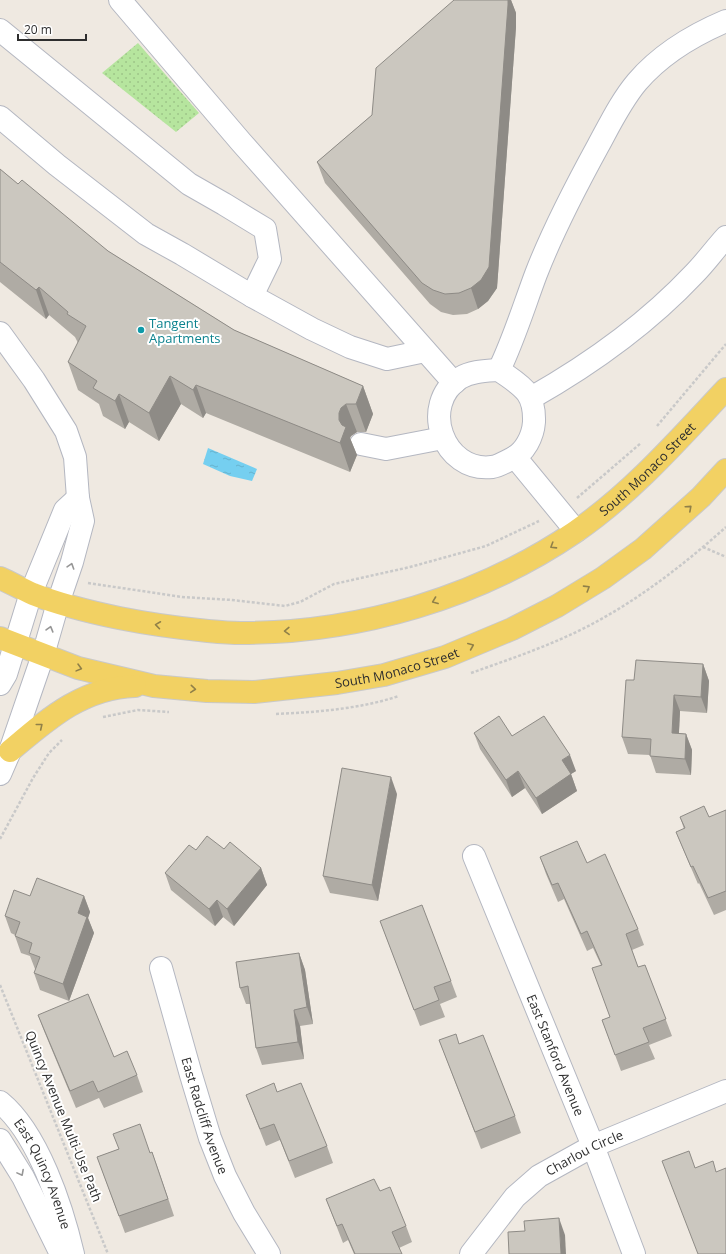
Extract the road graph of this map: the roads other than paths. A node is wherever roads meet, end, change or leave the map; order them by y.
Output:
1 (120, 0) edge
2 (726, 21) edge
3 (0, 30) edge
4 (0, 117) edge
5 (726, 237) edge
6 (252, 296) junction
7 (0, 333) edge
8 (425, 352) junction
9 (499, 370) junction
10 (454, 384) junction
11 (726, 388) edge
12 (531, 398) junction
13 (443, 438) junction
14 (361, 444) dead end
15 (515, 457) junction
16 (726, 470) edge
17 (78, 498) junction
18 (576, 531) junction
19 (0, 578) edge
20 (30, 593) junction
21 (58, 603) junction
22 (7, 641) edge
23 (43, 655) junction
24 (0, 684) edge
25 (154, 686) junction
26 (10, 751) junction
27 (0, 774) edge
28 (474, 856) dead end
29 (161, 968) dead end
30 (726, 1090) edge
31 (0, 1102) edge
32 (0, 1140) edge
33 (593, 1146) junction
34 (61, 1254) edge
35 (73, 1254) edge
36 (269, 1254) edge
37 (471, 1254) edge
38 (634, 1254) edge

1 - 8 street
2 - 9 street
3 - 6 street
4 - 6 street
5 - 12 street
6 - 8 street
7 - 17 street
8 - 10 street
9 - 10 street
9 - 12 street
10 - 13 street
11 - 18 main road, South Monaco Street
12 - 15 street
13 - 14 street
13 - 15 street
15 - 18 street
25 -> 16 main road, South Monaco Street
17 - 20 street
21 -> 17 street
18 -> 21 main road, South Monaco Street
19 - 20 main road
20 - 21 main road, South Monaco Street
20 - 22 street
23 -> 21 street
22 - 23 main road, South Monaco Street
22 - 24 street
23 -> 25 main road, South Monaco Street
23 - 26 street
26 -> 25 main road
26 - 27 street
28 - 33 street, East Stanford Avenue
29 - 36 street, East Radcliff Avenue
30 - 33 street, Charlou Circle
31 - 35 street, East Quincy Avenue
32 -> 34 street, East Quincy Avenue
33 - 37 street, Charlou Circle
33 - 38 street, East Stanford Avenue

